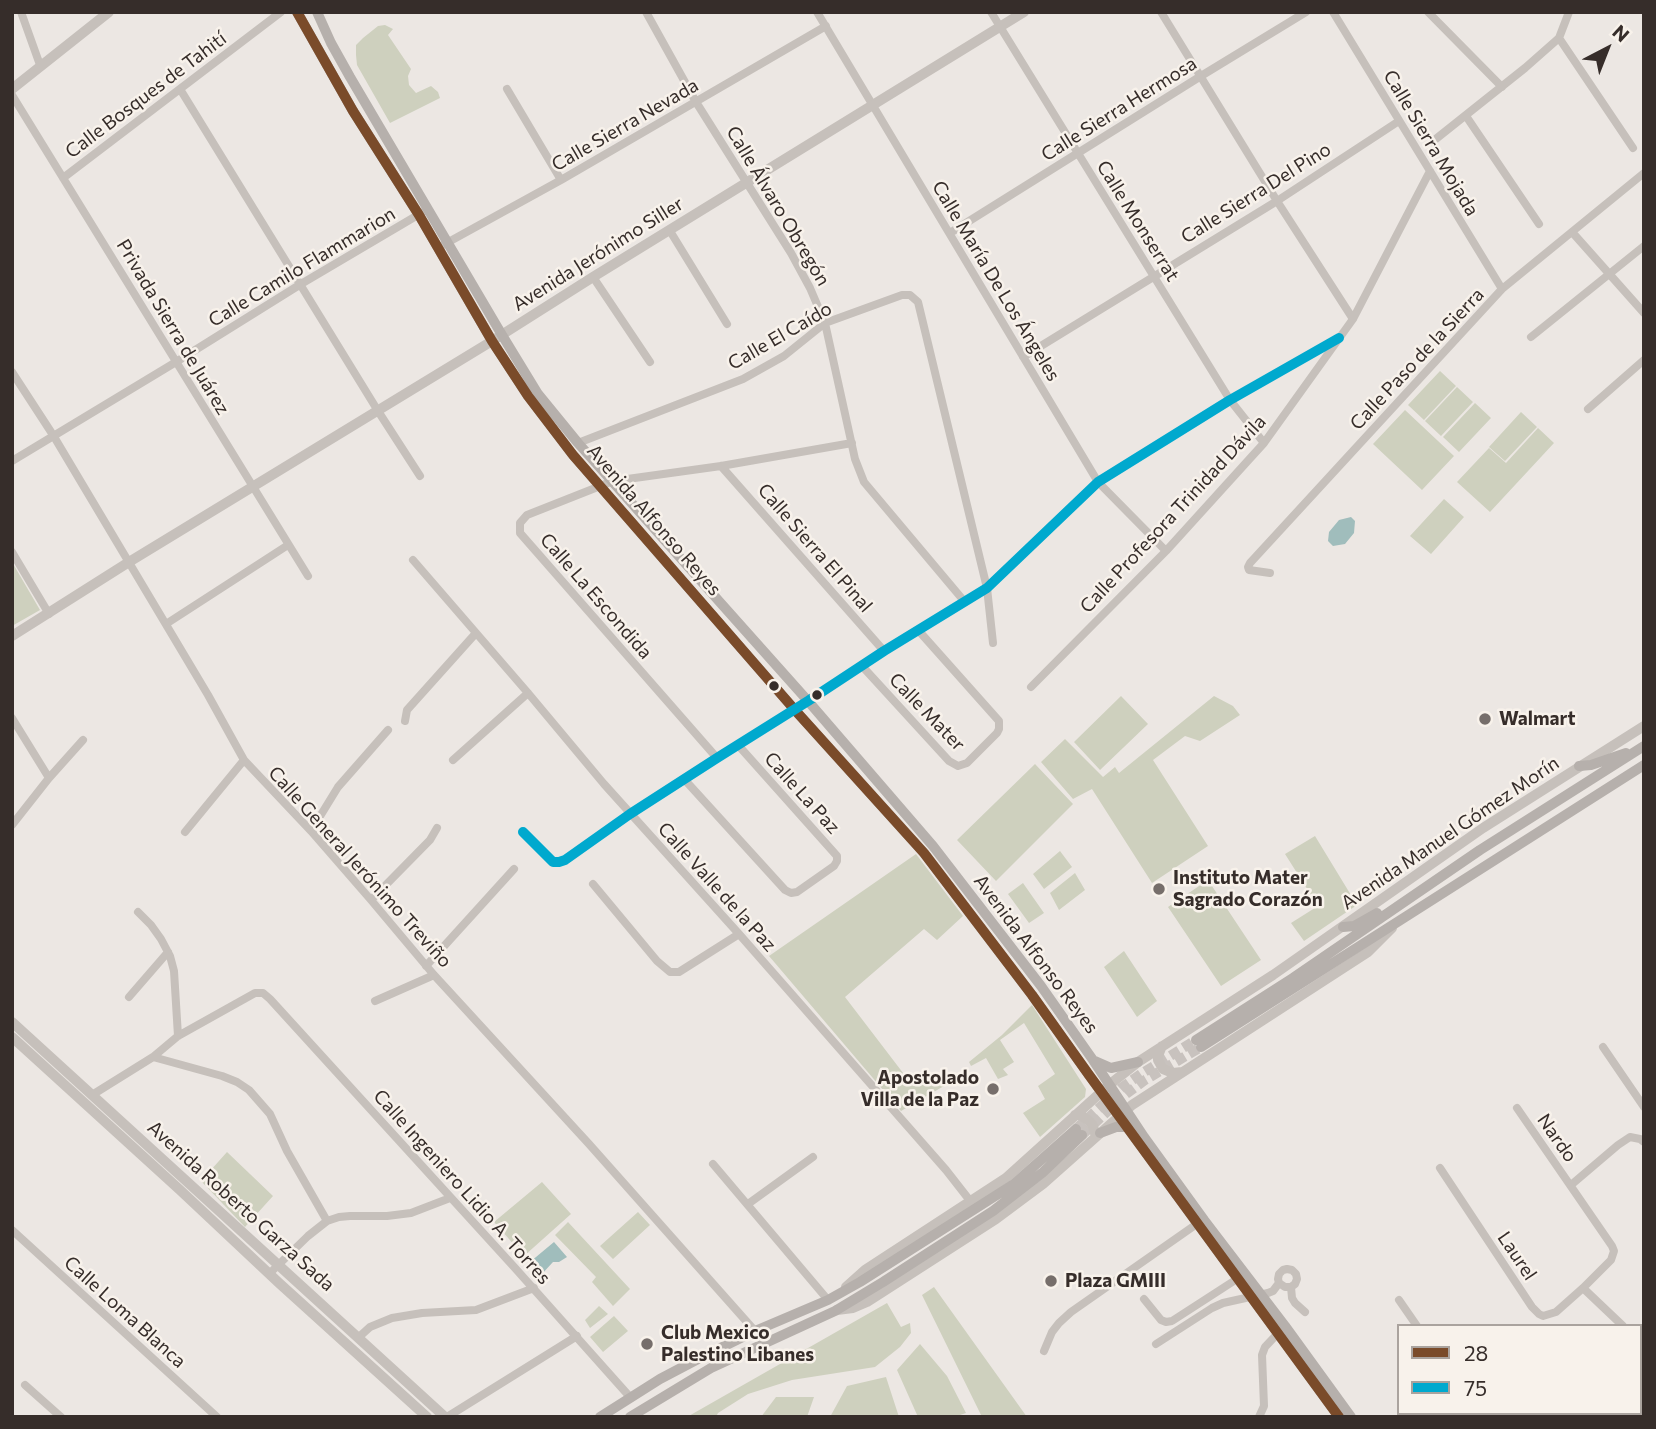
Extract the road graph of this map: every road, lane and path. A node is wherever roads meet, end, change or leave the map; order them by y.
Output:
1 (21, 12) edge
2 (109, 12) edge
3 (281, 12) edge
4 (297, 12) edge
5 (317, 12) edge
6 (646, 12) edge
7 (817, 12) edge
8 (991, 12) edge
9 (1024, 12) edge
10 (1161, 12) edge
11 (1306, 12) edge
12 (1333, 12) edge
13 (1428, 12) edge
14 (1569, 12) edge
15 (826, 26) junction
16 (1000, 27) junction
17 (1559, 38) junction
18 (40, 65) junction
19 (1201, 76) junction
20 (1502, 87) junction
21 (12, 89) edge
22 (180, 89) junction
23 (507, 89) dead end
24 (12, 95) edge
25 (696, 102) junction
26 (873, 106) junction
27 (1466, 116) junction
28 (1399, 121) junction
29 (1432, 142) dead end
30 (1633, 148) dead end
31 (1078, 154) junction
32 (1430, 171) junction
33 (1644, 173) edge
34 (64, 178) junction
35 (561, 180) junction
36 (748, 182) junction
37 (1277, 201) junction
38 (424, 212) junction
39 (1539, 224) dead end
40 (670, 231) junction
41 (1572, 232) junction
42 (950, 233) junction
43 (443, 245) junction
44 (1644, 246) edge
45 (1608, 274) junction
46 (1153, 276) junction
47 (593, 277) junction
48 (301, 284) junction
49 (1502, 289) junction
50 (1644, 313) edge
51 (1353, 319) junction
52 (727, 324) dead end
53 (825, 324) junction
54 (1531, 337) dead end
55 (497, 338) junction
56 (1339, 338) junction
57 (1023, 357) junction
58 (1644, 360) edge
59 (176, 362) junction
60 (650, 362) dead end
61 (12, 372) edge
62 (1230, 400) junction
63 (1588, 409) dead end
64 (378, 411) junction
65 (53, 435) junction
66 (578, 443) junction
67 (852, 443) junction
68 (1264, 443) junction
69 (12, 461) edge
70 (721, 466) junction
71 (420, 475) dead end
72 (613, 481) junction
73 (1098, 482) junction
74 (601, 486) junction
75 (253, 487) junction
76 (288, 545) junction
77 (1166, 551) junction
78 (12, 552) edge
79 (412, 560) dead end
80 (129, 562) junction
81 (1270, 573) dead end
82 (308, 576) dead end
83 (987, 588) junction
84 (964, 601) junction
85 (49, 614) junction
86 (166, 624) junction
87 (918, 630) junction
88 (476, 633) junction
89 (12, 636) edge
90 (993, 643) dead end
91 (884, 651) junction
92 (862, 666) junction
93 (1031, 687) dead end
94 (528, 693) junction
95 (808, 702) junction
96 (794, 709) junction
97 (12, 718) edge
98 (405, 721) dead end
99 (1644, 726) edge
100 (388, 730) dead end
101 (83, 740) dead end
102 (738, 745) junction
103 (1644, 746) edge
104 (1632, 753) junction
105 (717, 758) junction
106 (244, 760) junction
107 (453, 760) dead end
108 (1644, 765) edge
109 (1579, 766) junction
110 (49, 778) junction
111 (684, 779) junction
112 (630, 814) junction
113 (12, 825) edge
114 (437, 828) dead end
115 (311, 831) junction
116 (185, 832) dead end
117 (523, 832) dead end
118 (514, 869) dead end
119 (593, 884) dead end
120 (371, 900) junction
121 (1402, 903) junction
122 (138, 912) dead end
123 (1395, 925) junction
124 (1343, 927) junction
125 (738, 934) junction
126 (168, 952) junction
127 (426, 966) junction
128 (434, 975) junction
129 (129, 998) dead end
130 (375, 1001) dead end
131 (12, 1022) edge
132 (12, 1030) edge
133 (178, 1036) junction
134 (12, 1037) edge
135 (21, 1045) junction
136 (1162, 1046) junction
137 (1603, 1047) dead end
138 (153, 1057) junction
139 (1093, 1060) junction
140 (1138, 1062) junction
141 (1183, 1072) junction
142 (1105, 1088) junction
143 (92, 1095) junction
144 (1644, 1107) edge
145 (1517, 1108) dead end
146 (1122, 1113) junction
147 (1075, 1115) junction
148 (1127, 1127) junction
149 (1098, 1135) junction
150 (1644, 1142) edge
151 (813, 1157) dead end
152 (713, 1164) dead end
153 (1440, 1168) dead end
154 (1571, 1185) junction
155 (450, 1198) junction
156 (971, 1202) junction
157 (748, 1204) junction
158 (327, 1221) junction
159 (1201, 1222) junction
160 (12, 1230) edge
161 (278, 1265) junction
162 (269, 1274) junction
163 (1242, 1277) junction
164 (1279, 1283) junction
165 (1291, 1287) junction
166 (534, 1288) junction
167 (1583, 1288) junction
168 (1257, 1296) junction
169 (833, 1297) junction
170 (1144, 1299) dead end
171 (1399, 1300) dead end
172 (835, 1311) junction
173 (1305, 1311) dead end
174 (1416, 1324) edge
175 (1621, 1324) edge
176 (1281, 1330) junction
177 (755, 1331) junction
178 (577, 1336) junction
179 (359, 1337) junction
180 (1156, 1344) dead end
181 (1044, 1351) dead end
182 (25, 1385) dead end
183 (630, 1398) junction
184 (61, 1417) edge
185 (217, 1417) edge
186 (427, 1417) edge
187 (446, 1417) edge
188 (600, 1417) edge
189 (630, 1417) edge
190 (1259, 1417) edge
191 (1339, 1417) edge
192 (1351, 1417) edge

1 - 18 street
2 - 18 street
3 - 22 street, Calle Bosques de Tahití
4 - 38 main road, Avenida Alfonso Reyes
5 - 38 main road, Avenida Alfonso Reyes
6 - 25 street, Calle Álvaro Obregón
7 - 15 street, Calle María De Los Ángeles
8 - 16 street, Calle Monserrat
9 - 16 street, Avenida Jerónimo Siller
10 - 19 street
11 - 19 street, Calle Sierra Hermosa
12 - 28 street, Calle Sierra Mojada
13 - 20 street
14 - 17 street
15 - 25 street, Calle Sierra Nevada
15 - 26 street, Calle María De Los Ángeles
16 - 26 street, Avenida Jerónimo Siller
16 - 31 street, Calle Monserrat
17 - 20 street
17 - 30 street
18 - 21 street
19 - 31 street, Calle Sierra Hermosa
19 - 37 street
20 - 27 street
22 - 34 street, Calle Bosques de Tahití
22 - 48 street
23 - 35 street
24 - 34 street, Privada Sierra de Juárez
25 - 35 street, Calle Sierra Nevada
25 - 36 street, Calle Álvaro Obregón
26 - 36 street, Avenida Jerónimo Siller
26 - 42 street, Calle María De Los Ángeles
27 - 29 street
27 - 39 street
28 - 32 street, Calle Sierra Mojada
28 - 37 street, Calle Sierra Del Pino
31 - 42 street, Calle Sierra Hermosa
31 - 46 street, Calle Monserrat
32 - 49 street, Calle Sierra Mojada
32 - 51 street, Calle Profesora Trinidad Dávila
33 - 41 street, Calle Paso de la Sierra
34 - 59 street, Privada Sierra de Juárez
35 - 43 street, Calle Sierra Nevada
36 - 40 street, Avenida Jerónimo Siller
36 - 53 street, Calle Álvaro Obregón
37 - 46 street, Calle Sierra Del Pino
37 - 51 street
38 - 43 main road, Avenida Alfonso Reyes
38 - 48 street, Calle Camilo Flammarion
40 - 47 street, Avenida Jerónimo Siller
40 - 52 street
41 - 45 street
41 - 49 street, Calle Paso de la Sierra
42 - 57 street, Calle María De Los Ángeles
43 - 55 main road, Avenida Alfonso Reyes
44 - 45 street
45 - 50 street
45 - 54 street
46 - 57 street, Calle Sierra Del Pino
46 - 62 street, Calle Monserrat
47 - 55 street, Avenida Jerónimo Siller
47 - 60 street
48 - 59 street, Calle Camilo Flammarion
48 - 64 street
49 - 81 street, Calle Paso de la Sierra
51 - 56 street, Calle Profesora Trinidad Dávila
53 - 66 street, Calle El Caído
53 - 67 street, Calle Álvaro Obregón
53 - 83 street, Calle El Caído
55 - 64 street, Avenida Jerónimo Siller
55 - 66 main road, Avenida Alfonso Reyes
55 - 74 main road, Avenida Alfonso Reyes
56 - 62 street
56 - 68 street, Calle Profesora Trinidad Dávila
57 - 73 street, Calle María De Los Ángeles
58 - 63 street
59 - 65 street, Calle Camilo Flammarion
59 - 75 street, Privada Sierra de Juárez
61 - 65 street, Calle General Jerónimo Treviño
62 - 68 street, Calle Monserrat
62 - 73 street
64 - 71 street
64 - 75 street, Avenida Jerónimo Siller
65 - 69 street, Calle Camilo Flammarion
65 - 80 street, Calle General Jerónimo Treviño
66 - 72 main road, Avenida Alfonso Reyes
67 - 70 street, Calle La Escondida
67 - 84 street, Calle Álvaro Obregón
68 - 77 street, Calle Profesora Trinidad Dávila
70 - 72 street, Calle La Escondida
70 - 91 street, Calle Sierra El Pinal
72 - 74 street, Calle La Escondida
72 - 95 main road, Avenida Alfonso Reyes
73 - 77 street, Calle María De Los Ángeles
73 - 83 street
74 - 96 main road, Avenida Alfonso Reyes
74 - 105 street, Calle La Escondida
75 - 76 street, Privada Sierra de Juárez
75 - 80 street, Avenida Jerónimo Siller
76 - 82 street, Privada Sierra de Juárez
76 - 86 street
77 - 93 street, Calle Profesora Trinidad Dávila
78 - 85 street
79 - 88 street, Calle Valle de la Paz
80 - 85 street, Avenida Jerónimo Siller
80 - 86 street, Calle General Jerónimo Treviño
83 - 84 street
83 - 90 street
84 - 87 street
85 - 89 street, Avenida Jerónimo Siller
86 - 106 street, Calle General Jerónimo Treviño
87 - 91 street
87 - 92 street, Calle Mater
88 - 94 street, Calle Valle de la Paz
88 - 98 street
91 - 92 street
92 - 95 street
94 - 107 street
94 - 112 street, Calle Valle de la Paz
95 - 96 street
95 - 139 main road, Avenida Alfonso Reyes
96 - 102 street
96 - 142 main road, Avenida Alfonso Reyes
97 - 110 street
99 - 109 street, Avenida Manuel Gómez Morín
100 - 115 street
101 - 110 street
102 - 105 street
102 - 111 street, Calle La Paz
103 - 104 main road, Avenida Manuel Gómez Morín
104 - 109 main road
104 - 121 main road, Avenida Manuel Gómez Morín
105 - 111 street
106 - 115 street, Calle General Jerónimo Treviño
106 - 116 street
108 - 123 main road, Avenida Manuel Gómez Morín
109 - 124 street, Avenida Manuel Gómez Morín
110 - 113 street
111 - 112 street
112 - 117 street
112 - 125 street, Calle Valle de la Paz
114 - 120 street
115 - 120 street, Calle General Jerónimo Treviño
118 - 127 street
119 - 125 street
120 - 127 street, Calle General Jerónimo Treviño
121 - 123 main road, Avenida Manuel Gómez Morín
121 - 124 main road
122 - 126 street
123 - 141 street, Avenida Manuel Gómez Morín
124 - 136 street, Avenida Manuel Gómez Morín
125 - 156 street, Calle Valle de la Paz
126 - 129 street
126 - 133 street
127 - 128 street, Calle General Jerónimo Treviño
128 - 130 street
128 - 177 street, Calle General Jerónimo Treviño
131 - 143 street, Avenida Roberto Garza Sada
132 - 135 street
133 - 138 street
133 - 155 street, Calle Ingeniero Lidio A. Torres
134 - 135 street, Avenida Roberto Garza Sada
135 - 162 street, Avenida Roberto Garza Sada
136 - 140 street, Avenida Manuel Gómez Morín
136 - 141 street
137 - 144 street
138 - 143 street
138 - 158 street
139 - 140 main road
139 - 142 main road, Avenida Alfonso Reyes
140 - 142 street, Avenida Manuel Gómez Morín
141 - 146 street, Avenida Manuel Gómez Morín
142 - 146 main road, Avenida Alfonso Reyes
142 - 147 street, Avenida Manuel Gómez Morín
143 - 161 street, Avenida Roberto Garza Sada
145 - 154 street, Nardo
146 - 148 main road, Avenida Alfonso Reyes
146 - 149 street, Avenida Manuel Gómez Morín
146 - 159 main road, Avenida Alfonso Reyes
147 - 149 street
147 - 156 street, Avenida Manuel Gómez Morín
148 - 149 main road
148 - 159 main road, Avenida Alfonso Reyes
149 - 172 street, Avenida Manuel Gómez Morín
150 - 154 street, Nardo
151 - 157 street
152 - 157 street
153 - 167 street, Laurel
154 - 167 street, Nardo
155 - 158 street
155 - 166 street, Calle Ingeniero Lidio A. Torres
156 - 169 street, Avenida Manuel Gómez Morín
157 - 169 street
158 - 161 street
159 - 163 main road, Avenida Alfonso Reyes
159 - 181 street
160 - 185 street, Calle Loma Blanca
161 - 162 street
161 - 179 street, Avenida Roberto Garza Sada
162 - 186 street, Avenida Roberto Garza Sada
163 - 168 main road, Avenida Alfonso Reyes
163 - 170 street
164 - 165 street
164 - 165 street
164 - 168 street
165 - 173 street
166 - 178 street, Calle Ingeniero Lidio A. Torres
166 - 179 street
167 - 175 street
168 - 176 main road, Avenida Alfonso Reyes
168 - 180 street
169 - 172 main road, Avenida Manuel Gómez Morín
169 - 177 main road, Avenida Manuel Gómez Morín
171 - 174 street
172 - 189 main road, Avenida Manuel Gómez Morín
176 - 190 street
176 - 191 main road, Avenida Alfonso Reyes
176 - 192 main road, Avenida Alfonso Reyes
177 - 183 main road, Avenida Manuel Gómez Morín
178 - 183 street, Calle Ingeniero Lidio A. Torres
178 - 187 street
179 - 187 street, Avenida Roberto Garza Sada
182 - 184 street
183 - 188 main road, Avenida Manuel Gómez Morín

